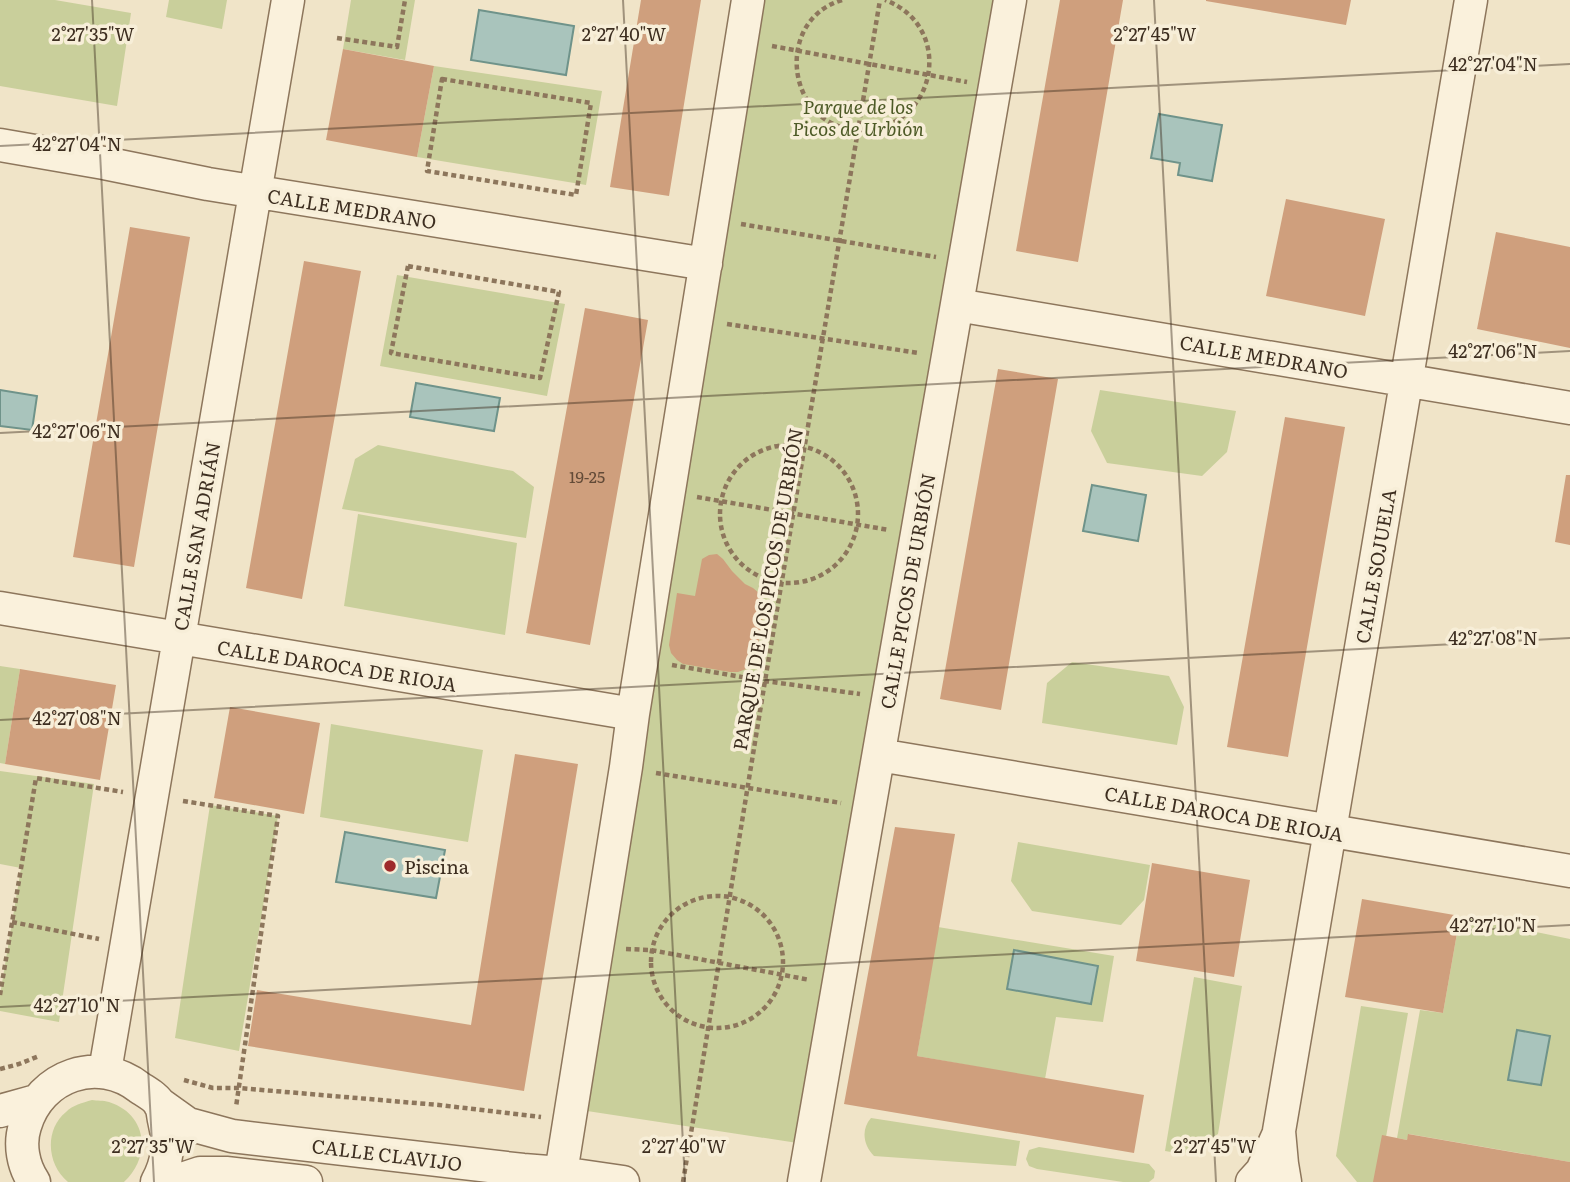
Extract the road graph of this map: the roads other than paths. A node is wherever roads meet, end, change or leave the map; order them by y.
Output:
1 (288, 0) edge
2 (748, 0) edge
3 (1010, 0) edge
4 (1471, 0) edge
5 (0, 145) edge
6 (255, 192) junction
7 (706, 264) junction
8 (957, 305) junction
9 (1406, 381) junction
10 (1570, 408) edge
11 (0, 608) edge
12 (178, 638) junction
13 (633, 714) junction
14 (878, 755) junction
15 (1330, 831) junction
16 (1570, 871) edge
17 (105, 1072) junction
18 (36, 1101) junction
19 (160, 1104) junction
20 (0, 1111) edge
21 (1279, 1131) junction
22 (0, 1168) edge
23 (561, 1173) junction
24 (25, 1182) edge
25 (34, 1182) edge
26 (157, 1182) edge
27 (173, 1182) edge
28 (306, 1182) edge
29 (622, 1182) edge
30 (804, 1182) edge
31 (1252, 1182) edge
32 (1285, 1182) edge

1 - 6 street, CALLE SAN ADRIÁN
2 - 7 street
3 - 8 street, CALLE PICOS DE URBIÓN
4 - 9 street, CALLE SOJUELA
5 - 6 street, CALLE MEDRANO
6 - 7 street, CALLE MEDRANO
6 - 12 street, CALLE SAN ADRIÁN
7 - 13 street
8 - 9 street, CALLE MEDRANO
8 - 14 street, CALLE PICOS DE URBIÓN
9 - 10 street, CALLE MEDRANO
9 - 15 street, CALLE SOJUELA
11 - 12 street, CALLE DAROCA DE RIOJA
12 - 13 street, CALLE DAROCA DE RIOJA
12 - 17 street, CALLE SAN ADRIÁN
13 - 23 street
14 - 15 street, CALLE DAROCA DE RIOJA
14 - 30 street, CALLE PICOS DE URBIÓN
15 - 16 street, CALLE DAROCA DE RIOJA
15 - 21 street, CALLE SOJUELA
17 - 18 street
17 - 19 street, CALLE CLAVIJO
18 - 20 street
18 - 25 street
19 - 23 street, CALLE CLAVIJO
19 - 26 street
21 - 31 street, CALLE SOJUELA
21 - 32 street, CALLE SOJUELA
22 - 24 street
23 - 29 street, CALLE CLAVIJO
27 - 28 street, CALLE CLAVIJO

